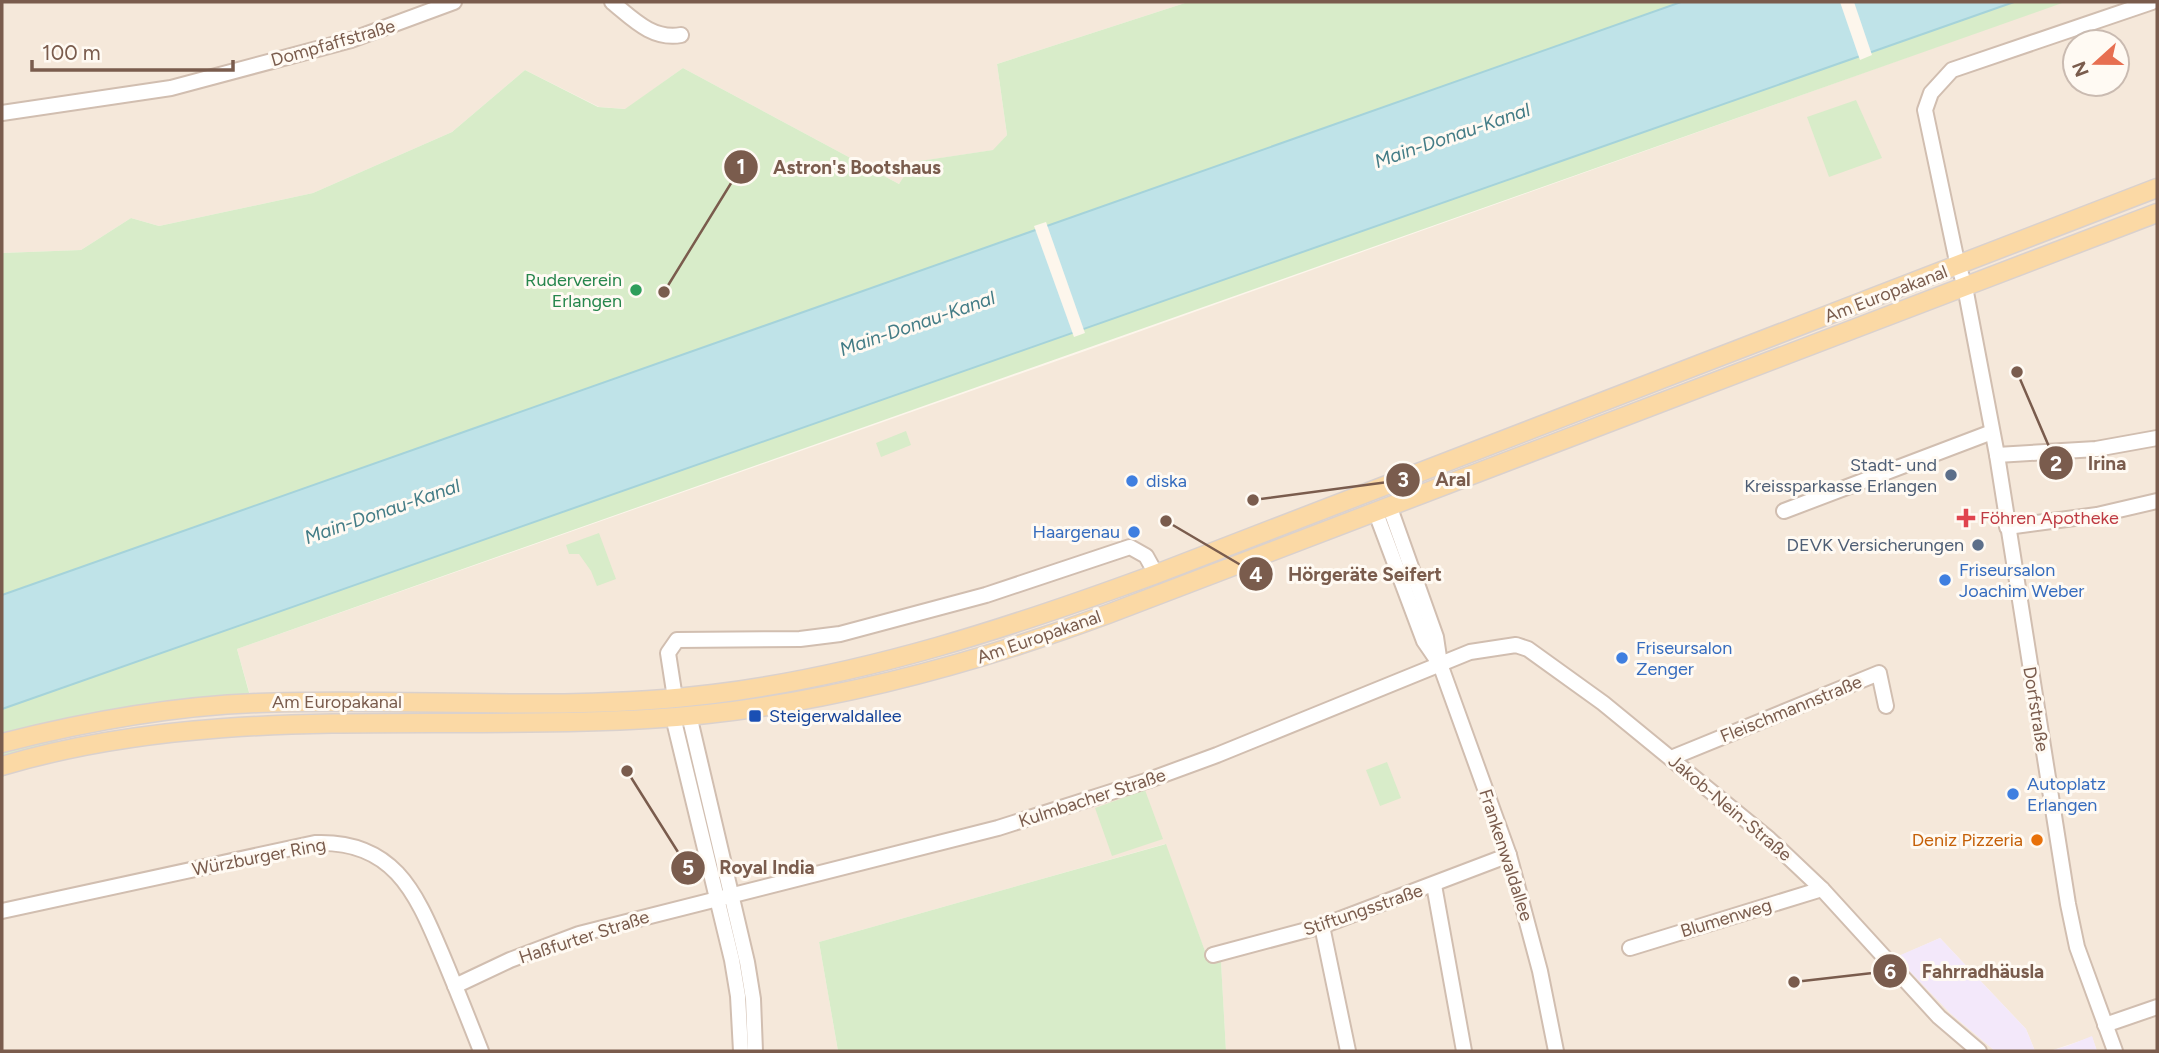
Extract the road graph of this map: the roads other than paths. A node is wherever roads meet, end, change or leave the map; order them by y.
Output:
1 (454, 2) edge
2 (612, 2) edge
3 (2152, 2) edge
4 (681, 35) dead end
5 (2, 113) edge
6 (2157, 188) edge
7 (2157, 213) edge
8 (1958, 267) junction
9 (1965, 287) junction
10 (1992, 432) junction
11 (2157, 438) edge
12 (1997, 456) junction
13 (1376, 491) junction
14 (2157, 501) edge
15 (1383, 511) junction
16 (1784, 511) dead end
17 (2007, 527) junction
18 (1156, 574) junction
19 (1440, 664) junction
20 (675, 698) junction
21 (1886, 706) dead end
22 (681, 716) junction
23 (2, 743) edge
24 (1671, 758) junction
25 (2, 766) edge
26 (1509, 855) junction
27 (1434, 885) junction
28 (1822, 889) junction
29 (724, 897) junction
30 (2, 911) edge
31 (1322, 926) junction
32 (1630, 948) dead end
33 (1213, 955) dead end
34 (455, 986) junction
35 (2157, 1007) edge
36 (2105, 1025) junction
37 (481, 1051) edge
38 (741, 1051) edge
39 (755, 1051) edge
40 (1348, 1051) edge
41 (1464, 1051) edge
42 (1556, 1051) edge
43 (1979, 1051) edge
44 (2115, 1051) edge

1 - 5 street, Dompfaffstraße
2 - 4 street
3 - 8 street
6 - 8 main road
7 - 9 main road
8 - 9 street, Am Europakanal
8 - 13 main road, Am Europakanal
9 - 10 street, Dorfstraße
9 - 15 main road, Am Europakanal
10 - 12 street, Dorfstraße
10 - 16 street
11 - 12 street
12 - 17 street, Dorfstraße
13 - 15 main road
13 - 18 main road, Am Europakanal
14 - 17 street
15 - 19 street, Frankenwaldallee
15 - 22 main road, Am Europakanal
17 - 36 street, Dorfstraße
18 - 20 main road, Am Europakanal
18 - 20 street
19 - 24 street, Jakob-Nein-Straße
19 - 26 street, Frankenwaldallee
19 - 29 street, Kulmbacher Straße
20 - 22 main road
20 - 23 main road, Am Europakanal
21 - 24 street, Fleischmannstraße
22 - 25 main road, Am Europakanal
22 - 29 street
24 - 28 street, Jakob-Nein-Straße
26 - 27 street, Stiftungsstraße
26 - 42 street, Frankenwaldallee
27 - 31 street, Stiftungsstraße
27 - 41 street
28 - 32 street, Blumenweg
28 - 43 street, Jakob-Nein-Straße
29 - 34 street, Haßfurter Straße
29 - 38 street
29 - 39 street
30 - 34 street, Würzburger Ring
31 - 33 street, Stiftungsstraße
31 - 40 street
34 - 37 street, Würzburger Ring
35 - 36 street
36 - 44 street, Dorfstraße

